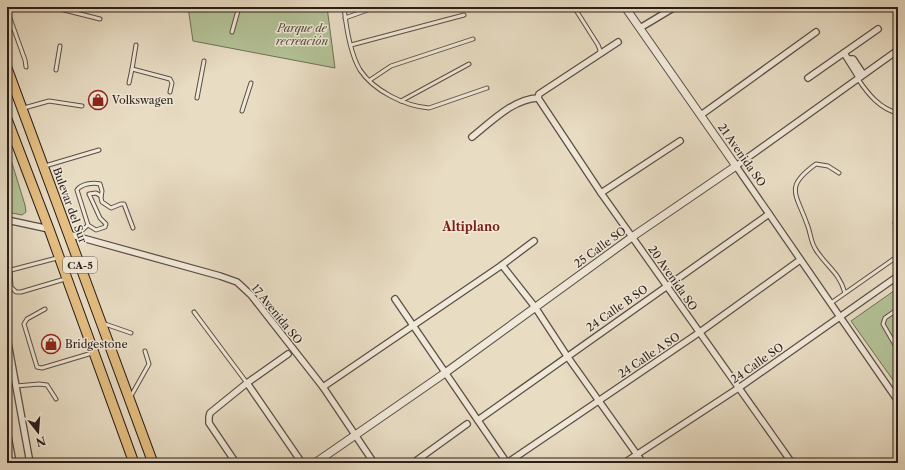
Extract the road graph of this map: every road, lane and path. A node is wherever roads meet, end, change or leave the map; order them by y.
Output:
1 (52, 7) edge
2 (240, 7) edge
3 (344, 7) edge
4 (376, 7) edge
5 (574, 7) edge
6 (625, 7) edge
7 (675, 7) edge
8 (894, 7) edge
9 (7, 10) edge
10 (898, 14) edge
11 (464, 15) dead end
12 (345, 18) junction
13 (100, 19) dead end
14 (640, 28) junction
15 (878, 28) dead end
16 (232, 32) dead end
17 (816, 32) dead end
18 (472, 39) dead end
19 (618, 42) dead end
20 (136, 45) dead end
21 (352, 45) junction
22 (60, 46) dead end
23 (898, 50) edge
24 (844, 53) junction
25 (599, 55) junction
26 (204, 61) dead end
27 (469, 64) dead end
28 (26, 67) dead end
29 (7, 68) edge
30 (132, 69) junction
31 (56, 70) dead end
32 (860, 77) junction
33 (808, 78) dead end
34 (370, 80) junction
35 (129, 83) dead end
36 (251, 84) dead end
37 (487, 88) dead end
38 (170, 92) dead end
39 (197, 98) dead end
40 (540, 100) junction
41 (401, 101) junction
42 (82, 106) dead end
43 (22, 108) junction
44 (242, 111) dead end
45 (898, 113) edge
46 (701, 115) junction
47 (7, 119) edge
48 (472, 137) dead end
49 (680, 141) dead end
50 (99, 150) dead end
51 (43, 166) junction
52 (736, 166) junction
53 (839, 173) dead end
54 (601, 193) junction
55 (101, 196) junction
56 (769, 214) junction
57 (7, 220) edge
58 (895, 223) dead end
59 (88, 225) junction
60 (133, 228) dead end
61 (50, 230) junction
62 (898, 230) edge
63 (72, 235) junction
64 (632, 237) junction
65 (534, 241) dead end
66 (898, 256) edge
67 (60, 257) junction
68 (800, 260) junction
69 (502, 265) junction
70 (898, 276) edge
71 (67, 278) junction
72 (666, 286) junction
73 (845, 293) junction
74 (395, 299) dead end
75 (830, 304) junction
76 (535, 307) junction
77 (45, 309) dead end
78 (898, 309) edge
79 (194, 312) dead end
80 (840, 317) junction
81 (101, 323) junction
82 (412, 326) junction
83 (700, 332) junction
84 (131, 333) dead end
85 (7, 337) edge
86 (898, 350) edge
87 (145, 351) dead end
88 (94, 352) junction
89 (288, 354) dead end
90 (567, 356) junction
91 (445, 373) junction
92 (247, 383) junction
93 (16, 386) junction
94 (323, 387) junction
95 (740, 387) junction
96 (56, 399) dead end
97 (129, 400) junction
98 (599, 401) junction
99 (898, 401) edge
100 (478, 420) junction
101 (467, 424) dead end
102 (7, 431) edge
103 (355, 435) junction
104 (637, 455) junction
105 (13, 463) edge
106 (30, 463) edge
107 (134, 463) edge
108 (153, 463) edge
109 (236, 463) edge
110 (302, 463) edge
111 (315, 463) edge
112 (374, 463) edge
113 (413, 463) edge
114 (507, 463) edge
115 (624, 463) edge
116 (643, 463) edge
117 (791, 463) edge

1 - 13 lane
2 - 16 lane
3 - 12 lane
4 - 12 lane
5 - 25 lane
6 - 14 street, 21 Avenida SO
7 - 14 street
8 - 10 street
9 - 28 lane
11 - 21 lane
12 - 21 lane
14 - 46 street, 21 Avenida SO
15 - 24 street
17 - 46 street
18 - 34 lane
19 - 25 street
20 - 30 lane
21 - 34 lane
22 - 31 lane
23 - 32 street, 25 Calle SO
24 - 32 street
24 - 33 street
25 - 40 street
26 - 39 lane
27 - 41 lane
29 - 43 highway, Bulevar del Sur / CA-5
30 - 35 lane
30 - 38 lane
32 - 45 lane
32 - 52 street, 25 Calle SO
34 - 41 lane
36 - 44 lane
37 - 41 lane
40 - 48 street
40 - 54 street, 20 Avenida SO
42 - 43 lane
43 - 51 highway, Bulevar del Sur / CA-5
46 - 52 street, 21 Avenida SO
47 - 61 highway, CA-5
49 - 54 street
50 - 51 lane
51 - 63 highway, Bulevar del Sur / CA-5
52 - 56 street, 21 Avenida SO
52 - 64 street, 25 Calle SO
53 - 73 lane
54 - 64 street, 20 Avenida SO
55 - 59 lane
55 - 59 lane
55 - 60 lane
56 - 68 street, 21 Avenida SO
56 - 72 street, 24 Calle B SO
57 - 61 street
58 - 62 lane
59 - 63 lane
61 - 67 highway, CA-5
63 - 81 highway, Bulevar del Sur / CA-5
63 - 94 street, 17 Avenida SO
64 - 72 street, 20 Avenida SO
64 - 76 street, 25 Calle SO
65 - 69 street
66 - 73 lane
67 - 71 highway, CA-5
67 - 71 lane
68 - 75 street, 21 Avenida SO
68 - 83 street, 24 Calle A SO
69 - 76 street
69 - 82 street
70 - 80 street, 24 Calle SO
71 - 88 highway, CA-5
72 - 83 street, 20 Avenida SO
72 - 90 street, 24 Calle B SO
73 - 75 lane
74 - 82 street
75 - 80 street, 21 Avenida SO
76 - 90 street
76 - 91 street, 25 Calle SO
77 - 88 lane
78 - 86 lane
79 - 92 lane
80 - 95 street, 24 Calle SO
80 - 99 street, 21 Avenida SO
81 - 84 lane
81 - 97 highway, Bulevar del Sur / CA-5
82 - 91 street
82 - 94 street
83 - 95 street, 20 Avenida SO
83 - 98 street, 24 Calle A SO
85 - 93 street
87 - 97 lane
88 - 107 highway, CA-5
89 - 92 street
90 - 98 street
90 - 100 street, 24 Calle B SO
91 - 100 street
91 - 103 street, 25 Calle SO
92 - 109 street
92 - 110 street
93 - 96 lane
93 - 106 street
94 - 103 street, 17 Avenida SO
95 - 104 street, 24 Calle SO
95 - 117 street, 20 Avenida SO
97 - 108 highway, Bulevar del Sur / CA-5
98 - 104 street
98 - 114 street, 24 Calle A SO
100 - 114 street
101 - 113 street
102 - 105 street
103 - 111 street, 25 Calle SO
103 - 112 street, 17 Avenida SO
104 - 115 street, 24 Calle SO
104 - 116 street

